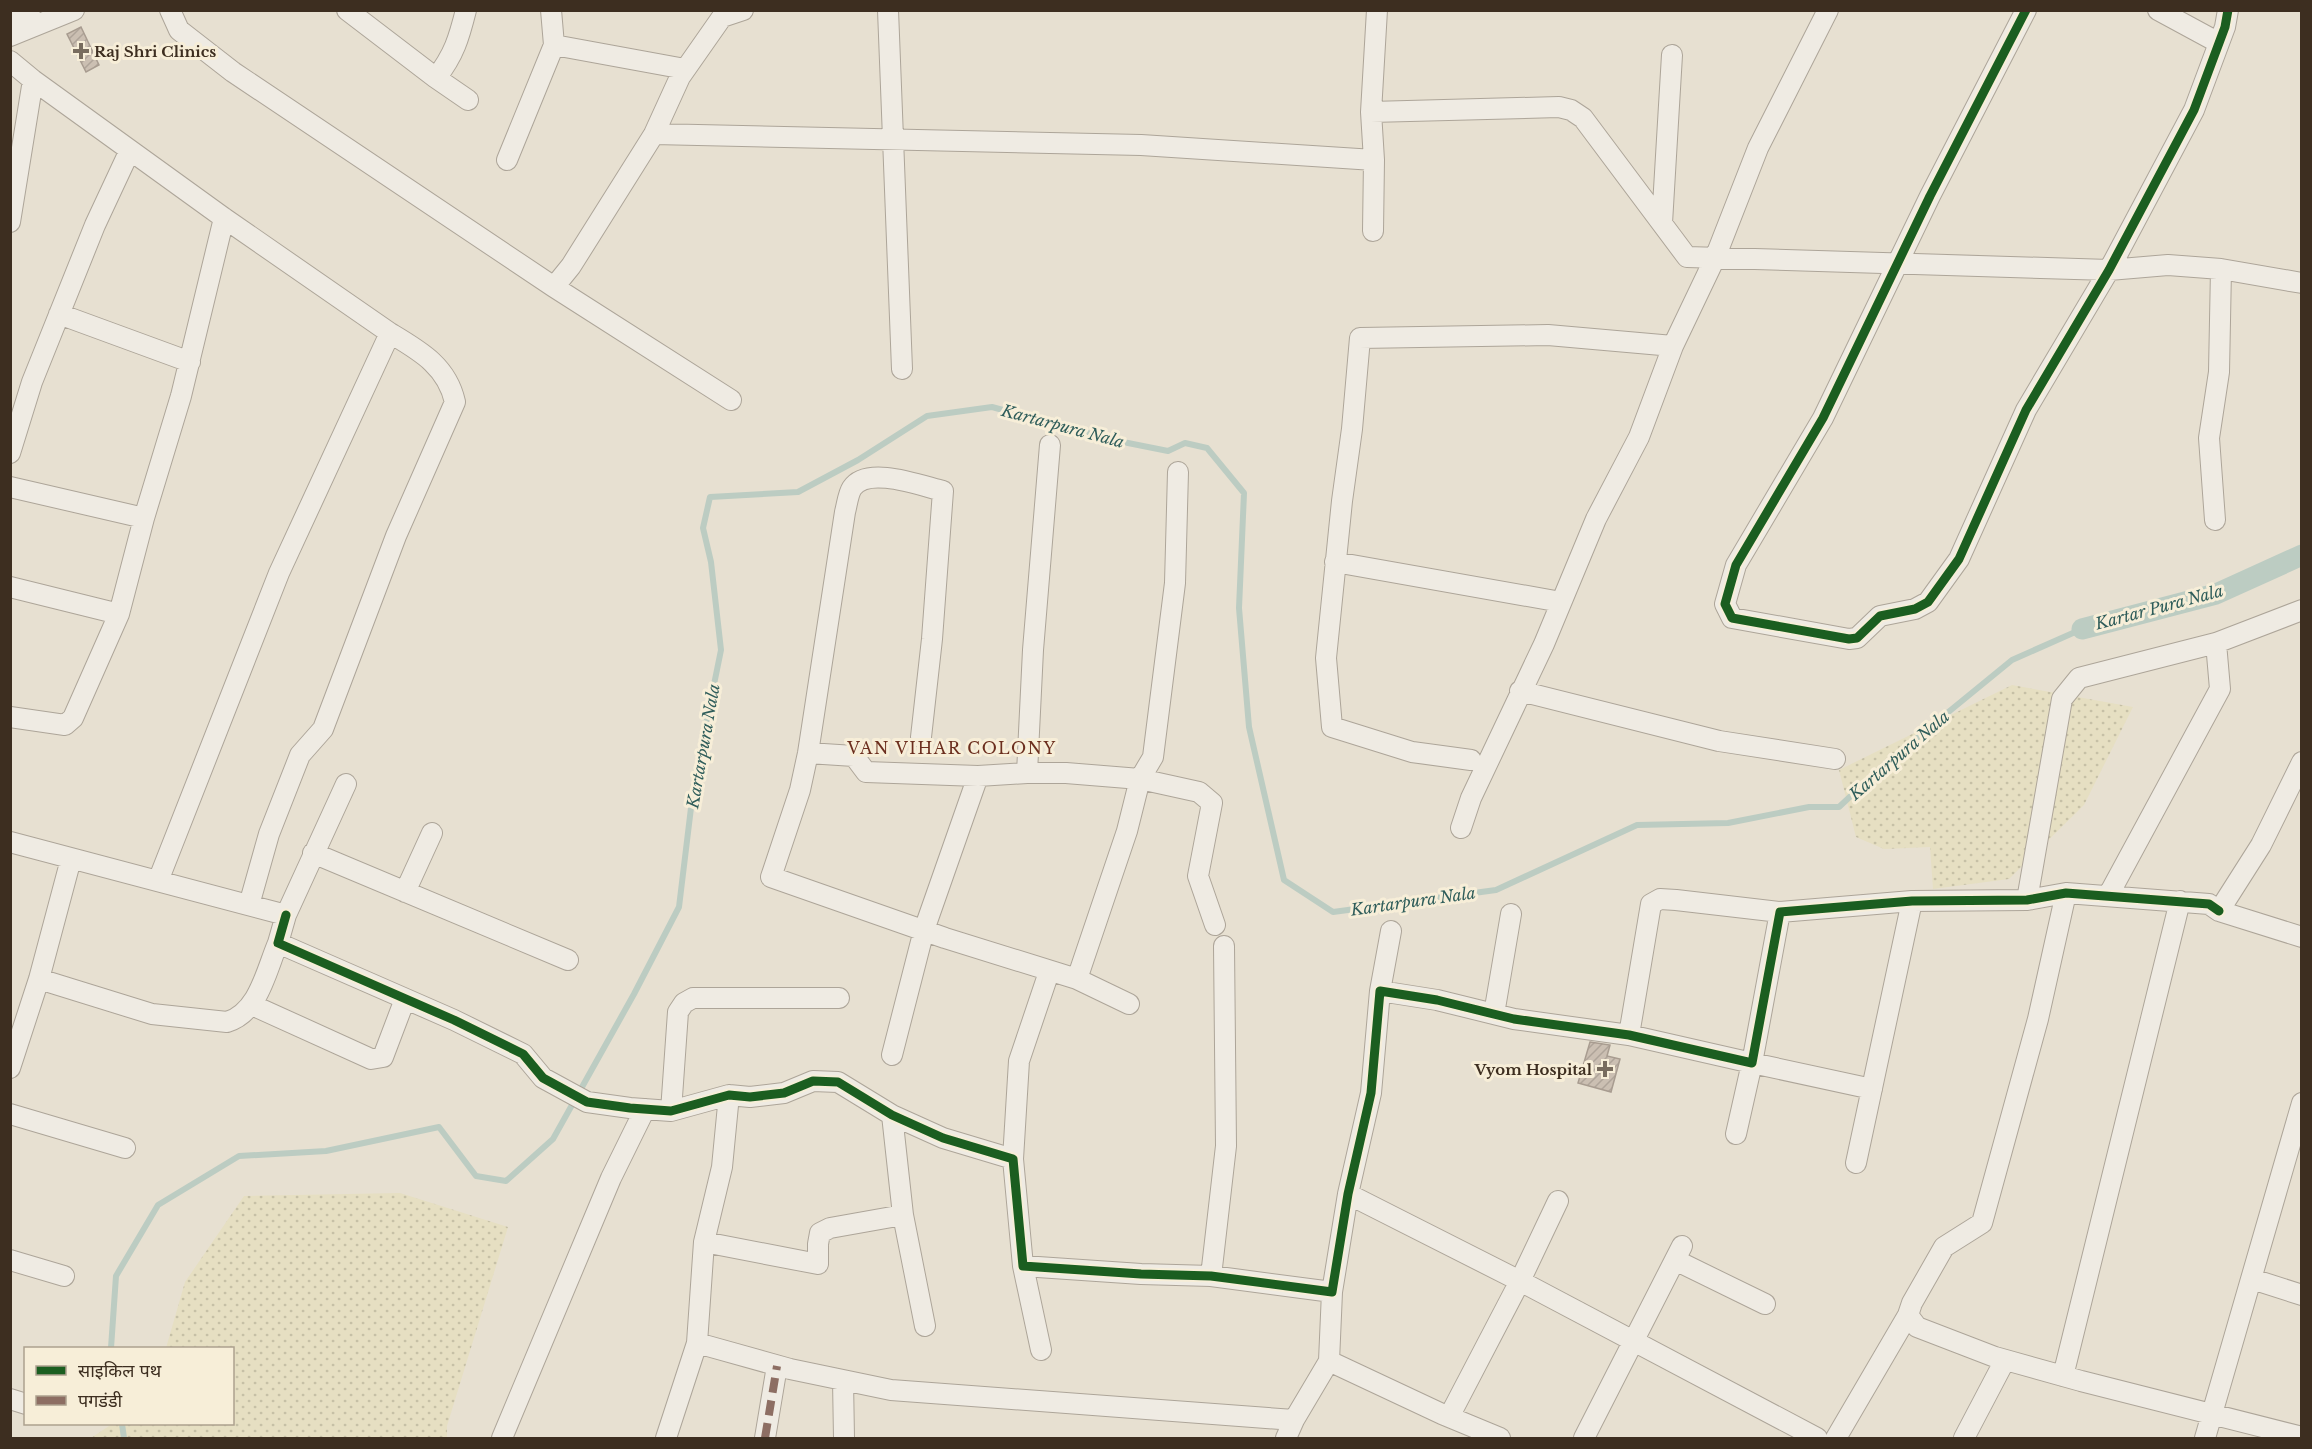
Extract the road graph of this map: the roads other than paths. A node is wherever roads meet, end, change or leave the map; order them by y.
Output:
1 (30, 10) edge
2 (74, 10) edge
3 (170, 10) edge
4 (347, 10) edge
5 (466, 10) edge
6 (551, 10) edge
7 (743, 10) edge
8 (888, 10) edge
9 (1377, 10) edge
10 (1828, 10) edge
11 (2026, 10) edge
12 (2158, 10) edge
13 (2228, 10) edge
14 (10, 18) edge
15 (10, 36) edge
16 (2219, 43) junction
17 (554, 45) junction
18 (1672, 55) dead end
19 (10, 62) edge
20 (685, 69) junction
21 (436, 78) junction
22 (33, 80) junction
23 (468, 100) dead end
24 (1371, 112) junction
25 (654, 134) junction
26 (894, 139) junction
27 (130, 150) junction
28 (507, 160) dead end
29 (1374, 160) junction
30 (224, 218) junction
31 (10, 222) edge
32 (1662, 224) junction
33 (1372, 231) dead end
34 (1715, 258) junction
35 (1899, 263) junction
36 (2221, 269) junction
37 (2109, 270) junction
38 (2301, 283) edge
39 (554, 287) junction
40 (59, 314) junction
41 (390, 333) junction
42 (1672, 346) junction
43 (190, 362) junction
44 (903, 369) dead end
45 (731, 400) dead end
46 (1050, 446) dead end
47 (10, 453) edge
48 (1178, 472) dead end
49 (10, 487) edge
50 (144, 518) junction
51 (2215, 520) dead end
52 (1335, 562) junction
53 (10, 587) edge
54 (1561, 602) junction
55 (2301, 610) edge
56 (119, 614) junction
57 (2216, 643) junction
58 (1520, 691) junction
59 (10, 717) edge
60 (921, 737) dead end
61 (808, 753) junction
62 (1835, 759) dead end
63 (1471, 760) dead end
64 (2301, 762) edge
65 (1027, 773) junction
66 (978, 776) junction
67 (1140, 779) junction
68 (346, 784) dead end
69 (1461, 828) dead end
70 (432, 833) dead end
71 (10, 842) edge
72 (313, 853) junction
73 (70, 859) junction
74 (158, 881) junction
75 (405, 892) junction
76 (2066, 893) junction
77 (2108, 896) junction
78 (2027, 900) junction
79 (1912, 901) junction
80 (2180, 901) junction
81 (249, 905) junction
82 (2219, 911) junction
83 (1780, 912) junction
84 (1511, 914) dead end
85 (286, 915) junction
86 (1215, 926) dead end
87 (924, 930) junction
88 (1391, 931) dead end
89 (2301, 937) edge
90 (278, 943) junction
91 (1224, 946) dead end
92 (568, 960) dead end
93 (1050, 972) junction
94 (39, 979) junction
95 (1077, 979) junction
96 (1380, 991) junction
97 (840, 998) dead end
98 (405, 999) junction
99 (1130, 1004) dead end
100 (252, 1005) junction
101 (1494, 1014) junction
102 (1629, 1035) junction
103 (892, 1055) dead end
104 (1752, 1063) junction
105 (10, 1068) edge
106 (1872, 1089) junction
107 (729, 1095) junction
108 (2301, 1103) edge
109 (645, 1109) junction
110 (671, 1111) junction
111 (10, 1114) edge
112 (892, 1115) junction
113 (1736, 1134) dead end
114 (125, 1148) dead end
115 (1013, 1159) junction
116 (1856, 1162) dead end
117 (1348, 1194) junction
118 (1558, 1201) dead end
119 (903, 1215) junction
120 (704, 1242) junction
121 (10, 1260) edge
122 (1023, 1266) junction
123 (64, 1276) dead end
124 (1210, 1276) junction
125 (2252, 1279) junction
126 (1520, 1281) junction
127 (1332, 1292) junction
128 (2301, 1295) edge
129 (1765, 1304) dead end
130 (1908, 1315) junction
131 (925, 1326) dead end
132 (1633, 1342) junction
133 (697, 1343) junction
134 (1041, 1350) dead end
135 (2005, 1360) junction
136 (1329, 1361) junction
137 (777, 1366) junction
138 (2063, 1376) junction
139 (843, 1380) junction
140 (2212, 1416) junction
141 (1449, 1417) junction
142 (1294, 1419) junction
143 (2301, 1437) edge
144 (502, 1438) edge
145 (666, 1438) edge
146 (765, 1438) edge
147 (844, 1438) edge
148 (1286, 1438) edge
149 (1500, 1438) edge
150 (1584, 1438) edge
151 (1817, 1438) edge
152 (1836, 1438) edge
153 (1964, 1438) edge
154 (2205, 1438) edge

1 - 14 street
2 - 15 street
3 - 39 street
4 - 21 street
5 - 21 street
6 - 17 street
7 - 20 street
8 - 26 street
9 - 24 street
10 - 34 street
11 - 35 street
12 - 16 street
13 - 16 street
16 - 37 street
17 - 20 street
17 - 28 street
18 - 32 street
19 - 22 street
20 - 25 street
21 - 23 street
22 - 27 street
22 - 31 street
24 - 29 street
24 - 32 street
25 - 26 street
25 - 39 street
26 - 29 street
26 - 44 street
27 - 30 street
27 - 40 street
29 - 33 street
30 - 41 street
30 - 43 street
32 - 34 street
34 - 35 street
34 - 42 street
35 - 37 street
35 - 37 street
36 - 37 street
36 - 38 street
36 - 51 street
39 - 45 street
40 - 43 street
40 - 47 street
41 - 74 street
41 - 81 street
42 - 52 street
42 - 54 street
43 - 50 street
46 - 65 street
48 - 67 street
49 - 50 street
50 - 56 street
52 - 54 street
52 - 63 street
53 - 56 street
54 - 58 street
55 - 57 street
56 - 59 street
57 - 77 street
57 - 78 street
58 - 62 street
58 - 69 street
60 - 61 street
61 - 66 street
61 - 87 street
64 - 82 street
65 - 66 street
65 - 67 street
66 - 87 street
67 - 86 street
67 - 95 street
68 - 72 street
70 - 75 street
71 - 73 street
72 - 75 street
72 - 85 street
73 - 74 street
73 - 94 street
74 - 81 street
75 - 92 street
76 - 77 street
76 - 78 street
76 - 130 street
77 - 80 street
78 - 79 street
79 - 83 street
79 - 106 street
80 - 82 street
80 - 138 street
81 - 85 street
82 - 89 street
83 - 102 street
83 - 104 street
84 - 101 street
85 - 90 street
87 - 93 street
87 - 103 street
88 - 96 street
90 - 98 street
90 - 100 street
91 - 124 street
93 - 95 street
93 - 115 street
94 - 100 street
94 - 105 street
95 - 99 street
96 - 101 street
96 - 117 street
97 - 110 street
98 - 100 street
98 - 109 street
101 - 102 street
102 - 104 street
104 - 106 street
104 - 113 street
106 - 116 street
107 - 110 street
107 - 112 street
107 - 120 street
108 - 125 street
109 - 110 street
109 - 144 street
111 - 114 street
112 - 115 street
112 - 119 street
115 - 122 street
117 - 126 street
117 - 127 street
118 - 126 street
119 - 120 street
119 - 131 street
120 - 133 street
121 - 123 street
122 - 124 street
122 - 134 street
124 - 127 street
125 - 128 street
125 - 140 street
126 - 132 street
126 - 141 street
127 - 136 street
129 - 132 street
130 - 135 street
130 - 152 street
132 - 150 street
132 - 151 street
133 - 137 street
133 - 145 street
135 - 138 street
135 - 153 street
136 - 141 street
136 - 142 street
137 - 139 street
137 - 146 street
138 - 140 street
139 - 142 street
139 - 147 street
140 - 143 street
140 - 154 street
141 - 149 street
142 - 148 street

